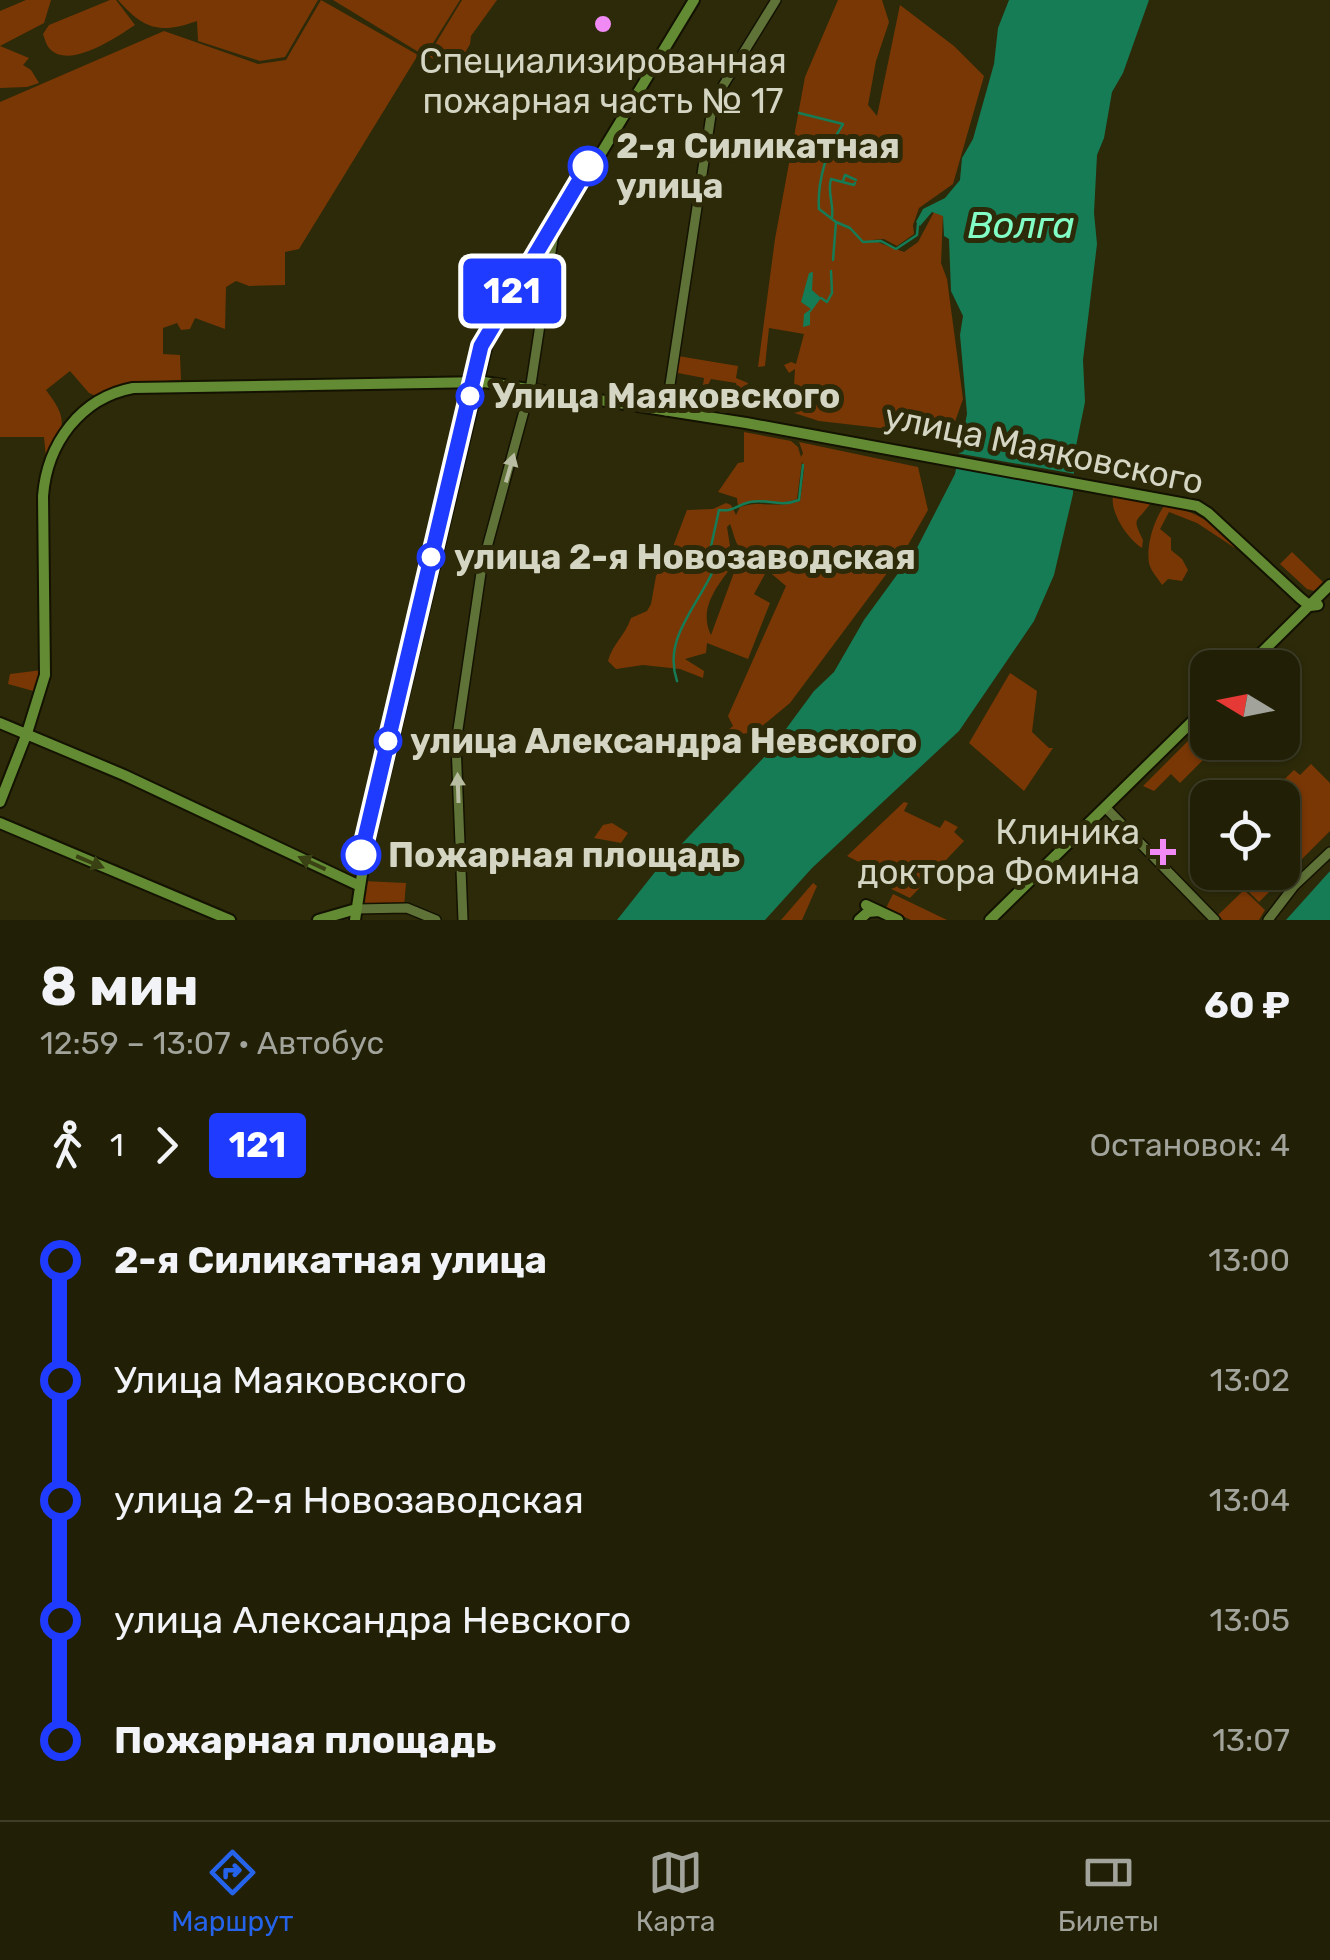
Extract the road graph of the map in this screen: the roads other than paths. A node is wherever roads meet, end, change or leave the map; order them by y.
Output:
1 (691, 0) edge
2 (776, 0) edge
3 (554, 226) junction
4 (476, 379) junction
5 (530, 387) junction
6 (666, 408) junction
7 (1329, 588) edge
8 (1307, 601) junction
9 (1299, 620) junction
10 (1266, 650) edge
11 (1272, 650) edge
12 (0, 723) edge
13 (1190, 724) edge
14 (1190, 731) edge
15 (28, 734) junction
16 (0, 802) edge
17 (1107, 809) junction
18 (0, 823) edge
19 (1330, 855) edge
20 (358, 881) junction
21 (866, 905) dead end
22 (354, 916) edge
23 (884, 916) edge
24 (230, 920) edge
25 (318, 920) edge
26 (436, 920) edge
27 (463, 920) edge
28 (861, 920) edge
29 (898, 920) edge
30 (990, 920) edge
31 (1000, 920) edge
32 (1215, 920) edge
33 (1271, 920) edge

1 - 3 main road
2 - 6 street
3 - 4 main road
3 - 5 street
4 - 5 main road, улица Маяковского
4 - 15 main road, улица Маяковского
4 - 20 main road
5 - 6 main road, улица Маяковского
27 -> 5 street
6 - 8 main road, улица Маяковского
7 - 8 main road
8 - 9 main road
9 - 10 main road
9 - 11 main road
12 - 15 main road
13 - 17 main road
14 - 17 main road
15 - 16 main road
20 -> 15 main road
17 - 30 main road
17 - 31 main road
17 - 32 street
18 -> 24 main road
19 - 33 street
20 - 22 main road
21 - 23 main road
22 - 25 main road
22 - 26 street
23 - 28 main road
23 - 29 main road

